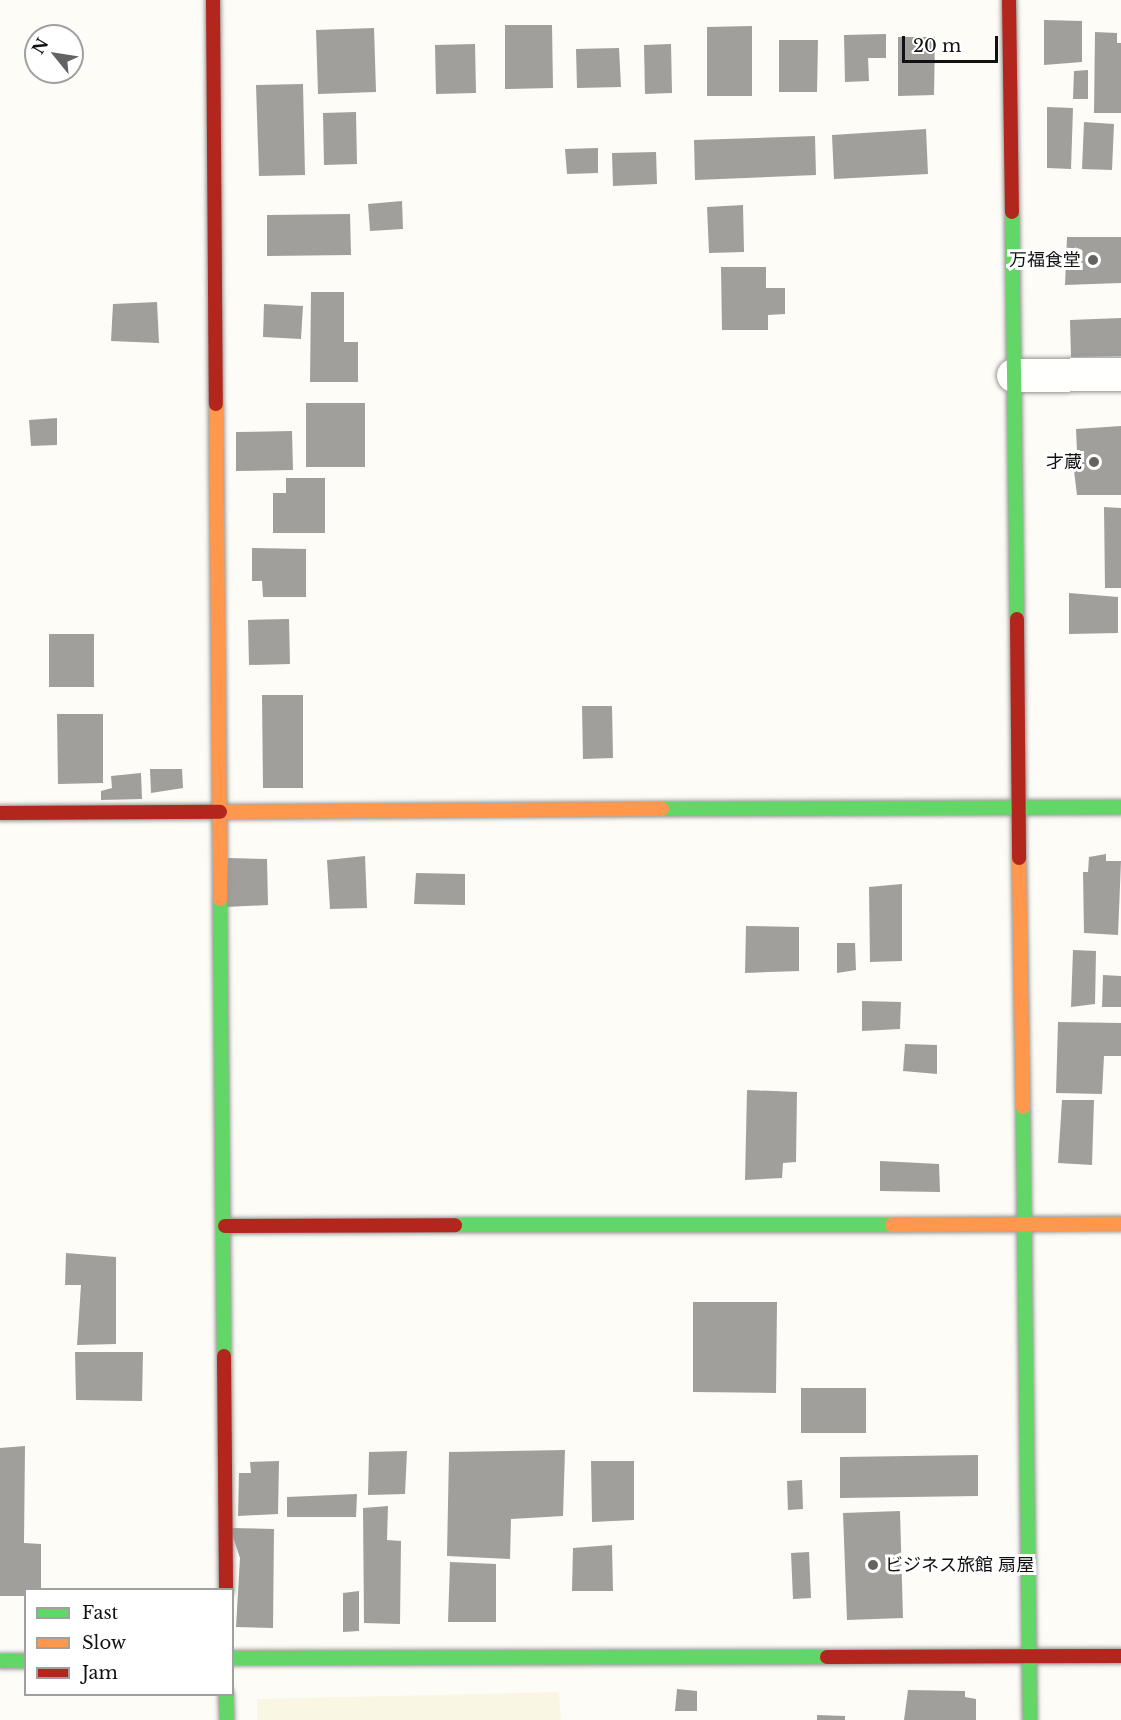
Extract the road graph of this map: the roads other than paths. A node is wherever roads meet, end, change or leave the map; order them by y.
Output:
1 (213, 0) edge
2 (1009, 0) edge
3 (1121, 374) edge
4 (1013, 375) junction
5 (1019, 806) junction
6 (1121, 807) edge
7 (218, 810) junction
8 (0, 813) edge
9 (1121, 1224) edge
10 (225, 1226) junction
11 (1022, 1226) junction
12 (226, 1588) edge
13 (1121, 1656) edge
14 (234, 1658) edge
15 (1029, 1658) junction
16 (24, 1661) edge
17 (0, 1662) edge
18 (226, 1696) edge
19 (227, 1720) edge
20 (1030, 1720) edge

1 - 7 street
2 - 4 street
3 - 4 street
4 - 5 street
5 - 6 street
5 - 7 street
5 - 11 street
7 - 8 street
7 - 10 street
9 - 11 street
10 - 11 street
10 - 12 street
11 - 15 street
13 - 15 street
14 - 15 street
15 - 20 street
16 - 17 street
18 - 19 street

